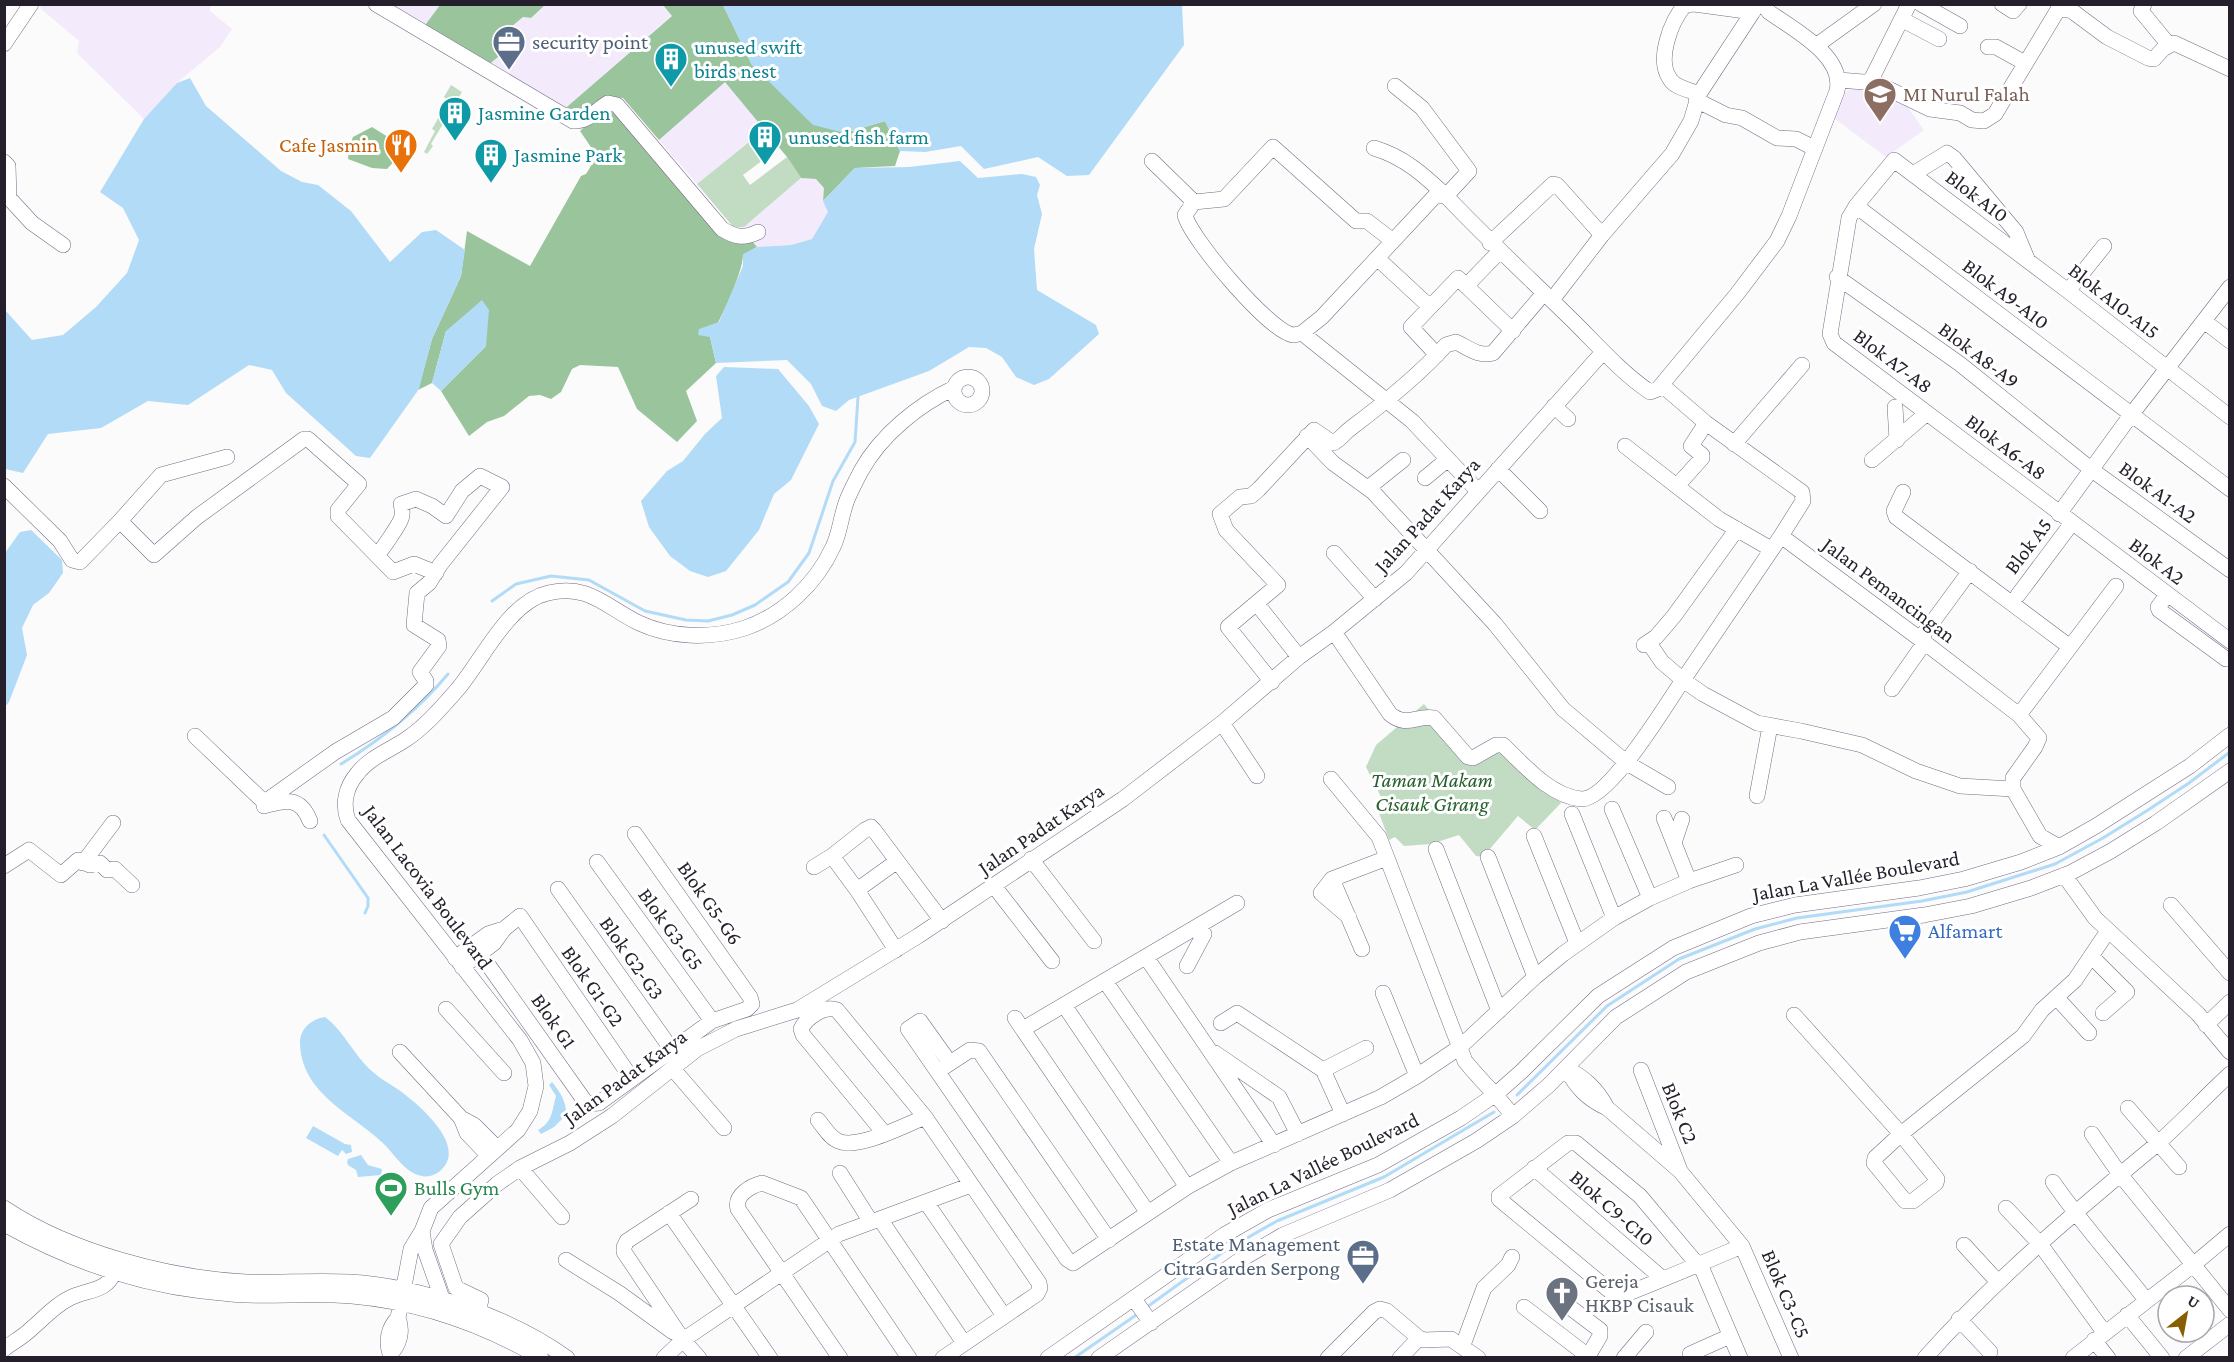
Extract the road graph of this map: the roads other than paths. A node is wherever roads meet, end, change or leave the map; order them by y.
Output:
1 (376, 4) edge
2 (1874, 4) edge
3 (1909, 4) edge
4 (1921, 4) edge
5 (2002, 4) edge
6 (2019, 4) edge
7 (2144, 4) edge
8 (25, 6) edge
9 (2057, 6) edge
10 (1758, 7) edge
11 (1903, 20) junction
12 (1960, 26) dead end
13 (1939, 39) dead end
14 (4, 44) edge
15 (1817, 45) junction
16 (2169, 45) junction
17 (1988, 47) dead end
18 (2025, 63) junction
19 (2229, 69) edge
20 (1839, 80) junction
21 (1870, 82) junction
22 (1395, 86) dead end
23 (1697, 97) junction
24 (1374, 148) dead end
25 (1814, 148) junction
26 (1152, 161) dead end
27 (4, 162) edge
28 (1912, 174) junction
29 (1446, 196) junction
30 (1194, 202) junction
31 (1856, 206) junction
32 (758, 232) dead end
33 (1602, 235) junction
34 (1393, 241) junction
35 (63, 245) dead end
36 (2104, 246) dead end
37 (1495, 247) junction
38 (1377, 258) junction
39 (2031, 264) junction
40 (1838, 277) junction
41 (1466, 286) junction
42 (2229, 287) edge
43 (2068, 291) junction
44 (1548, 297) junction
45 (1430, 308) junction
46 (2204, 321) junction
47 (1513, 331) junction
48 (1302, 333) junction
49 (2229, 341) edge
50 (1603, 352) junction
51 (1437, 355) junction
52 (1802, 365) dead end
53 (2167, 369) junction
54 (1663, 386) junction
55 (954, 388) dead end
56 (1384, 401) junction
57 (1554, 406) junction
58 (1895, 407) dead end
59 (1927, 413) junction
60 (2132, 415) junction
61 (2229, 417) edge
62 (1568, 419) dead end
63 (1706, 423) junction
64 (1307, 436) junction
65 (1897, 440) junction
66 (1734, 444) junction
67 (1625, 446) dead end
68 (227, 457) dead end
69 (1448, 459) junction
70 (1403, 460) dead end
71 (1872, 460) dead end
72 (1498, 469) junction
73 (2091, 470) junction
74 (1425, 478) dead end
75 (4, 486) edge
76 (1677, 486) junction
77 (1368, 488) junction
78 (2229, 489) edge
79 (1478, 491) junction
80 (1904, 492) dead end
81 (1540, 511) dead end
82 (2065, 519) junction
83 (120, 521) junction
84 (1737, 529) junction
85 (1781, 536) junction
86 (1772, 549) junction
87 (1426, 551) junction
88 (1334, 553) dead end
89 (376, 555) junction
90 (2229, 570) edge
91 (1970, 572) junction
92 (436, 573) junction
93 (2116, 586) dead end
94 (2018, 595) dead end
95 (2167, 595) junction
96 (1375, 599) junction
97 (1257, 604) junction
98 (1334, 632) junction
99 (1923, 640) junction
100 (2229, 641) edge
101 (2070, 647) junction
102 (1299, 657) junction
103 (2229, 659) edge
104 (1683, 680) junction
105 (1272, 682) junction
106 (1892, 689) dead end
107 (2019, 715) junction
108 (1222, 723) junction
109 (1770, 726) junction
110 (2229, 735) edge
111 (195, 736) dead end
112 (1627, 763) junction
113 (2190, 766) junction
114 (2229, 771) edge
115 (1257, 776) dead end
116 (1331, 779) dead end
117 (1668, 787) dead end
118 (2013, 789) junction
119 (2206, 789) junction
120 (1757, 796) dead end
121 (263, 801) junction
122 (1612, 809) dead end
123 (1572, 814) dead end
124 (1664, 818) dead end
125 (1682, 819) dead end
126 (310, 821) dead end
127 (113, 823) dead end
128 (635, 834) dead end
129 (1534, 836) dead end
130 (1674, 843) junction
131 (2059, 847) junction
132 (1436, 849) dead end
133 (832, 856) junction
134 (1488, 856) dead end
135 (1387, 858) junction
136 (1031, 859) junction
137 (597, 862) dead end
138 (896, 862) junction
139 (83, 863) junction
140 (1736, 865) dead end
141 (4, 866) edge
142 (814, 867) dead end
143 (2067, 874) junction
144 (1689, 881) junction
145 (132, 885) dead end
146 (994, 885) junction
147 (558, 889) dead end
148 (857, 890) junction
149 (1650, 898) junction
150 (1841, 899) junction
151 (1237, 903) dead end
152 (2171, 906) dead end
153 (1614, 918) junction
154 (942, 921) junction
155 (1198, 926) junction
156 (1845, 926) junction
157 (2108, 931) junction
158 (1094, 941) dead end
159 (1577, 944) junction
160 (1362, 949) dead end
161 (896, 950) junction
162 (2091, 956) junction
163 (1146, 957) junction
164 (1052, 961) dead end
165 (458, 962) junction
166 (489, 966) dead end
167 (1187, 966) dead end
168 (2229, 973) edge
169 (1535, 977) junction
170 (1105, 981) junction
171 (1383, 993) dead end
172 (2057, 998) junction
173 (2229, 1002) edge
174 (1064, 1005) junction
175 (446, 1009) dead end
176 (1499, 1011) junction
177 (2103, 1013) dead end
178 (1794, 1015) dead end
179 (712, 1021) junction
180 (1221, 1023) dead end
181 (2206, 1025) junction
182 (2089, 1033) dead end
183 (1460, 1047) junction
184 (1208, 1048) junction
185 (1366, 1048) dead end
186 (672, 1050) junction
187 (400, 1052) dead end
188 (2229, 1052) edge
189 (1566, 1068) junction
190 (673, 1069) junction
191 (1323, 1070) junction
192 (1641, 1070) dead end
193 (504, 1073) dead end
194 (2229, 1074) edge
195 (1417, 1076) junction
196 (632, 1079) junction
197 (1496, 1094) junction
198 (2128, 1108) dead end
199 (1344, 1114) junction
200 (1514, 1116) junction
201 (925, 1118) junction
202 (818, 1120) dead end
203 (724, 1128) dead end
204 (884, 1133) junction
205 (1299, 1134) junction
206 (1901, 1134) junction
207 (2092, 1134) dead end
208 (2158, 1142) junction
209 (1274, 1145) junction
210 (493, 1152) junction
211 (1231, 1163) junction
212 (2179, 1167) dead end
213 (520, 1168) junction
214 (1534, 1168) junction
215 (1680, 1171) junction
216 (840, 1173) dead end
217 (2119, 1173) junction
218 (2053, 1182) dead end
219 (971, 1185) junction
220 (1187, 1187) junction
221 (691, 1199) dead end
222 (926, 1202) junction
223 (2006, 1208) dead end
224 (669, 1213) junction
225 (1149, 1213) junction
226 (2074, 1213) junction
227 (5, 1215) edge
228 (562, 1217) dead end
229 (875, 1221) junction
230 (422, 1231) junction
231 (2229, 1236) edge
232 (830, 1240) junction
233 (1109, 1240) junction
234 (2040, 1244) junction
235 (1964, 1245) dead end
236 (1742, 1246) junction
237 (1512, 1257) dead end
238 (566, 1260) dead end
239 (1698, 1265) junction
240 (2193, 1265) junction
241 (114, 1272) junction
242 (782, 1272) junction
243 (1663, 1279) junction
244 (1998, 1282) junction
245 (2175, 1284) edge
246 (229, 1287) junction
247 (1555, 1296) dead end
248 (2156, 1297) edge
249 (1134, 1299) junction
250 (2146, 1300) junction
251 (443, 1301) junction
252 (401, 1304) junction
253 (734, 1305) junction
254 (1524, 1307) dead end
255 (2229, 1310) edge
256 (478, 1311) junction
257 (2127, 1315) junction
258 (1004, 1316) junction
259 (1959, 1319) junction
260 (1151, 1323) junction
261 (1646, 1332) dead end
262 (1730, 1336) junction
263 (2099, 1336) junction
264 (1419, 1338) junction
265 (683, 1340) junction
266 (964, 1343) junction
267 (2194, 1344) edge
268 (1462, 1345) junction
269 (4, 1349) edge
270 (1990, 1352) dead end
271 (1690, 1354) dead end
272 (390, 1356) edge
273 (1588, 1357) edge
274 (541, 1358) edge
275 (567, 1358) edge
276 (664, 1358) edge
277 (699, 1358) edge
278 (770, 1358) edge
279 (840, 1358) edge
280 (909, 1358) edge
281 (943, 1358) edge
282 (1048, 1358) edge
283 (1099, 1358) edge
284 (1328, 1358) edge
285 (1400, 1358) edge
286 (1478, 1358) edge
287 (1624, 1358) edge
288 (1740, 1358) edge
289 (1791, 1358) edge
290 (1925, 1358) edge
291 (2073, 1358) edge
292 (2108, 1358) edge
293 (2162, 1358) edge
294 (2186, 1358) edge

1 - 32 street
2 - 15 street
3 - 11 street
4 - 12 street
5 - 6 street
7 - 16 street
8 - 14 street
9 - 16 street
9 - 18 street
10 - 15 street
10 - 23 street
10 - 23 street
11 - 13 street
11 - 21 street
15 - 20 street
16 - 19 street
17 - 18 street
18 - 21 street
20 - 21 street
20 - 25 street
22 - 29 street
23 - 25 street
23 - 33 street
24 - 29 street
25 - 54 street
26 - 30 street
27 - 35 street
28 - 31 street, Blok A10
28 - 39 street, Blok A10
28 - 39 street
29 - 34 street
29 - 37 street
30 - 34 street
30 - 48 street
31 - 40 street
31 - 60 street, Blok A9-A10
33 - 37 street
33 - 44 street
34 - 38 street
36 - 43 street
37 - 41 street
37 - 44 street
38 - 45 street
38 - 48 street
39 - 43 street, Blok A10-A15
40 - 59 street, Blok A7-A8
40 - 73 street, Blok A8-A9
41 - 45 street
41 - 47 street
42 - 46 street, Blok A5
43 - 53 street, Blok A10-A15
44 - 47 street
44 - 50 street
45 - 51 street
46 - 49 street
46 - 53 street, Blok A5
47 - 51 street
48 - 56 street
50 - 54 street
50 - 57 street, Jalan Padat Karya
51 - 56 street
52 - 66 street
53 - 60 street, Blok A5
53 - 61 street, Blok A10-A15
54 - 63 street
55 - 165 street, Jalan Lacovia Boulevard
56 - 64 street
56 - 69 street
57 - 62 street
57 - 72 street, Jalan Padat Karya
58 - 65 street
59 - 65 street
59 - 82 street, Blok A6-A8
60 - 73 street, Blok A5
60 - 78 street, Blok A9-A10
63 - 66 street
63 - 76 street
64 - 77 street
64 - 97 street
65 - 71 street
66 - 85 street
67 - 76 street
68 - 83 street
69 - 74 street
69 - 79 street
70 - 77 street
72 - 79 street, Jalan Padat Karya
72 - 81 street
73 - 82 street, Blok A5
73 - 90 street, Blok A1-A2
75 - 83 street
76 - 84 street
77 - 87 street
79 - 87 street, Jalan Padat Karya
80 - 91 street
82 - 94 street, Blok A5
82 - 95 street, Blok A2
83 - 89 street
84 - 86 street
84 - 104 street
85 - 86 street
85 - 99 street, Jalan Pemancingan
86 - 104 street
87 - 96 street, Jalan Padat Karya
87 - 112 street
88 - 96 street
89 - 92 street
89 - 92 street
91 - 99 street
91 - 101 street
92 - 121 street
93 - 101 street
95 - 100 street, Blok A2
95 - 103 street
96 - 98 street, Jalan Padat Karya
97 - 102 street
97 - 105 street
98 - 102 street, Jalan Padat Karya
98 - 112 street
99 - 106 street
99 - 107 street, Jalan Pemancingan
101 - 107 street
102 - 105 street, Jalan Padat Karya
104 - 109 street
104 - 112 street
105 - 108 street, Jalan Padat Karya
107 - 118 street, Jalan Pemancingan
108 - 115 street
108 - 136 street, Jalan Padat Karya
109 - 118 street
109 - 120 street
110 - 113 street, Jalan La Vallée Boulevard
111 - 121 street
112 - 117 street
113 - 119 street
113 - 131 street, Jalan La Vallée Boulevard
114 - 119 street
116 - 135 street
118 - 131 street
119 - 143 street
121 - 126 street
122 - 149 street
123 - 153 street
124 - 130 street
125 - 130 street
127 - 139 street
128 - 179 street, Blok G5-G6
129 - 159 street
130 - 144 street
131 - 150 street, Jalan La Vallée Boulevard
132 - 176 street
133 - 138 street
133 - 142 street
133 - 148 street
134 - 169 street
135 - 160 street
135 - 183 street
136 - 146 street, Jalan Padat Karya
136 - 158 street
137 - 179 street, Blok G3-G5
138 - 148 street
138 - 154 street
139 - 141 street
139 - 145 street
140 - 144 street
143 - 156 street
143 - 157 street
144 - 149 street
146 - 154 street, Jalan Padat Karya
146 - 164 street
147 - 186 street, Blok G2-G3
148 - 161 street
149 - 153 street
150 - 156 street
150 - 197 street, Jalan La Vallée Boulevard
151 - 155 street
152 - 168 street
153 - 159 street
154 - 161 street, Jalan Padat Karya
155 - 163 street
155 - 167 street
156 - 189 street
157 - 162 street
157 - 181 street
159 - 169 street
161 - 190 street, Jalan Padat Karya
162 - 172 street
162 - 177 street
163 - 170 street
163 - 184 street
165 - 196 street, Blok G1-G2
165 - 210 street, Jalan Lacovia Boulevard
166 - 196 street, Blok G1
169 - 176 street
170 - 174 street
170 - 211 street
171 - 195 street
172 - 182 street
172 - 206 street
173 - 181 street
174 - 220 street
174 - 225 street
175 - 193 street
176 - 183 street
178 - 206 street
179 - 186 street
180 - 191 street
181 - 188 street
183 - 195 street
183 - 197 street
184 - 205 street
184 - 209 street
185 - 191 street
186 - 196 street
187 - 210 street
189 - 200 street
189 - 215 street
190 - 203 street
190 - 213 street, Jalan Padat Karya
191 - 199 street
192 - 215 street, Blok C2
194 - 208 street
195 - 199 street
197 - 200 street
197 - 249 street, Jalan La Vallée Boulevard
198 - 208 street
199 - 205 street
200 - 260 street
201 - 204 street
201 - 204 street
201 - 219 street
202 - 204 street
205 - 209 street
206 - 206 street
207 - 217 street
208 - 212 street
208 - 217 street
209 - 211 street
210 - 230 street, Jalan Lacovia Boulevard
211 - 220 street
213 - 228 street
213 - 256 street, Jalan Padat Karya
214 - 239 street
214 - 243 street, Blok C9-C10
214 - 243 street
215 - 236 street, Blok C3-C5
216 - 229 street
217 - 226 street
217 - 240 street
218 - 226 street
219 - 222 street
219 - 258 street
220 - 225 street
221 - 224 street
222 - 229 street
222 - 258 street
223 - 234 street
224 - 253 street
224 - 265 street
225 - 233 street
226 - 234 street
226 - 250 street
227 - 241 street
227 - 246 street
229 - 232 street
229 - 266 street
230 - 251 street
230 - 252 street, Jalan Lacovia Boulevard
231 - 240 street
232 - 242 street
232 - 242 street
232 - 280 street
233 - 233 street
234 - 244 street
234 - 263 street
235 - 244 street
236 - 239 street
236 - 289 street, Blok C3-C5
237 - 268 street
238 - 265 street
239 - 243 street
239 - 262 street
240 - 245 street
240 - 255 street
241 - 246 street
241 - 269 street
242 - 253 street
242 - 279 street
244 - 259 street
246 - 252 street
247 - 273 street
248 - 250 street
249 - 260 street
249 - 282 street, Jalan La Vallée Boulevard
250 - 257 street
251 - 252 street
251 - 256 street
252 - 272 street, Jalan Lacovia Boulevard
252 - 274 street
253 - 265 street
253 - 278 street
254 - 273 street
256 - 275 street
257 - 263 street
257 - 293 street
258 - 266 street
259 - 270 street
259 - 290 street
260 - 283 street
261 - 287 street
262 - 271 street
262 - 288 street
263 - 291 street
263 - 292 street
264 - 268 street
264 - 284 street
264 - 285 street
265 - 276 street
265 - 277 street
266 - 281 street
267 - 294 street
268 - 286 street

